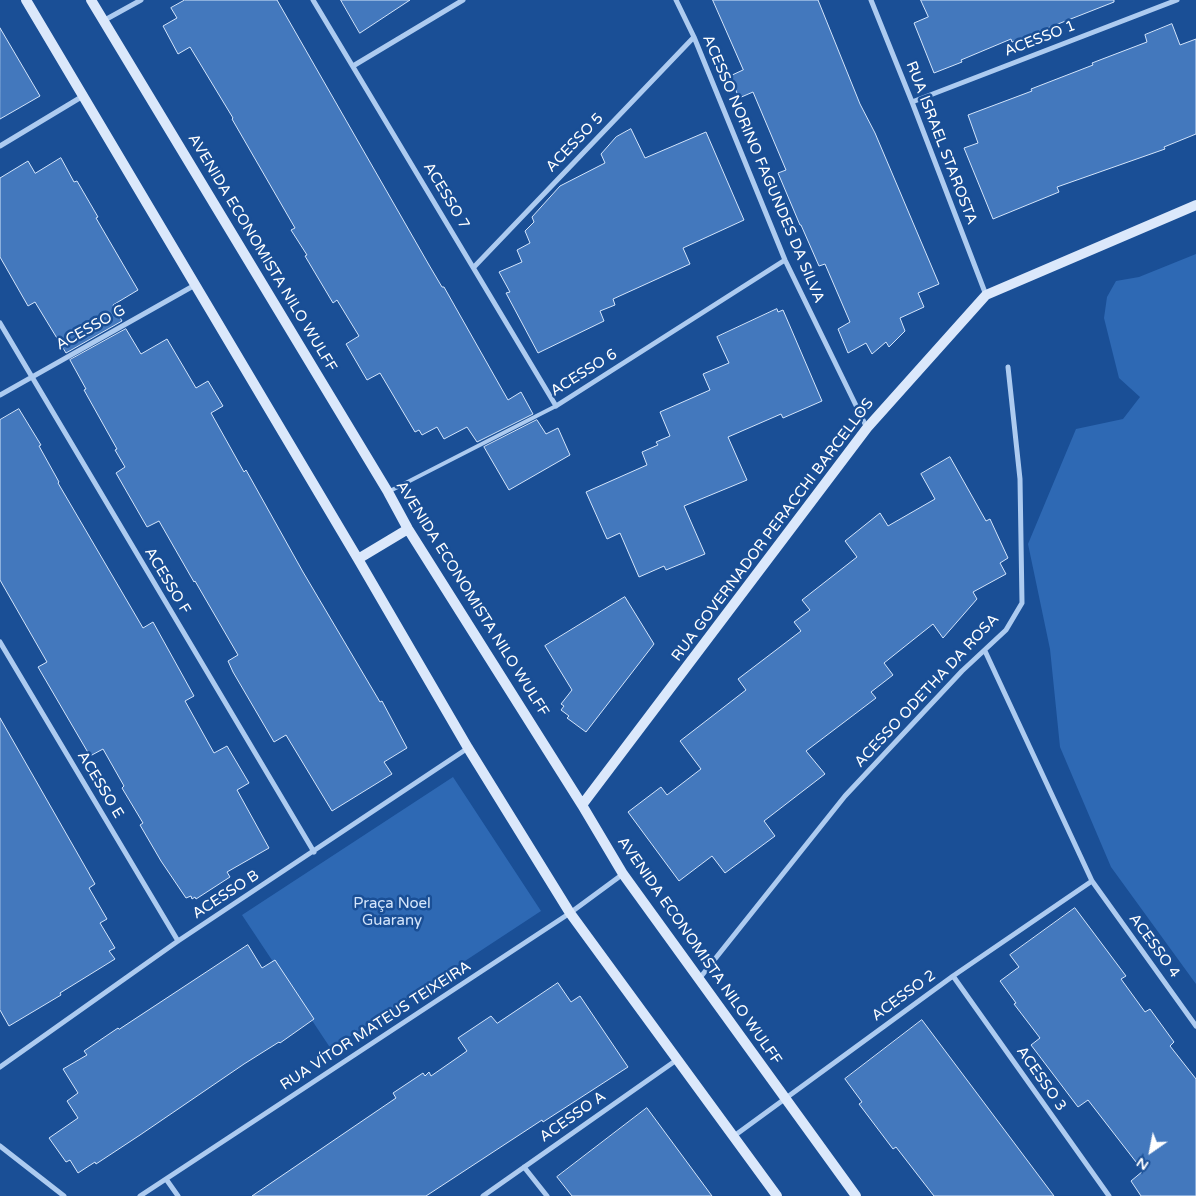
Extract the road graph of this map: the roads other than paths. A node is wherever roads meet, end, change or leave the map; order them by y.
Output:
1 (26, 0) edge
2 (91, 0) edge
3 (141, 0) edge
4 (313, 0) edge
5 (462, 0) edge
6 (676, 0) edge
7 (871, 0) edge
8 (1176, 0) edge
9 (104, 21) junction
10 (694, 37) junction
11 (353, 66) junction
12 (83, 96) junction
13 (912, 102) junction
14 (0, 146) edge
15 (1196, 205) edge
16 (785, 260) junction
17 (474, 267) junction
18 (194, 285) junction
19 (986, 295) junction
20 (0, 323) edge
21 (1008, 367) dead end
22 (31, 376) junction
23 (0, 395) edge
24 (556, 406) junction
25 (867, 428) junction
26 (388, 492) junction
27 (408, 528) junction
28 (358, 559) junction
29 (0, 642) edge
30 (985, 651) junction
31 (468, 748) junction
32 (582, 805) junction
33 (314, 852) junction
34 (623, 874) junction
35 (1092, 881) junction
36 (570, 913) junction
37 (178, 941) junction
38 (953, 976) junction
39 (699, 979) junction
40 (1196, 1026) edge
41 (678, 1059) junction
42 (0, 1067) edge
43 (784, 1099) junction
44 (734, 1136) junction
45 (0, 1146) edge
46 (524, 1167) junction
47 (166, 1179) junction
48 (64, 1196) edge
49 (140, 1196) edge
50 (178, 1196) edge
51 (483, 1196) edge
52 (547, 1196) edge
53 (777, 1196) edge
54 (856, 1196) edge
55 (1109, 1196) edge

1 - 12 street
2 - 9 street, AVENIDA ECONOMISTA NILO WULFF
3 - 9 street
4 - 11 street, ACESSO 7
5 - 11 street
6 - 10 street, ACESSO NORINO FAGUNDES DA SILVA
7 - 13 street, RUA ISRAEL STAROSTA
8 - 13 street, ACESSO 1
9 - 26 street, AVENIDA ECONOMISTA NILO WULFF
10 - 16 street, ACESSO NORINO FAGUNDES DA SILVA
10 - 17 street, ACESSO 5
11 - 17 street, ACESSO 7
12 - 14 street
12 - 18 street
13 - 19 street, RUA ISRAEL STAROSTA
15 - 19 street, RUA GOVERNADOR PERACCHI BARCELLOS
16 - 24 street, ACESSO 6
16 - 25 street, ACESSO NORINO FAGUNDES DA SILVA
17 - 24 street, ACESSO 7
18 - 22 street, ACESSO G
18 - 28 street
19 - 25 street, RUA GOVERNADOR PERACCHI BARCELLOS
20 - 22 street, ACESSO F
21 - 30 street, ACESSO ODETHA DA ROSA
22 - 23 street, ACESSO G
22 - 33 street, ACESSO F
24 - 26 lane, ACESSO 6
25 - 32 street, RUA GOVERNADOR PERACCHI BARCELLOS
26 - 27 street, AVENIDA ECONOMISTA NILO WULFF
27 - 28 street
27 - 32 street, AVENIDA ECONOMISTA NILO WULFF
28 - 31 street
29 - 37 street, ACESSO E
30 - 35 street, ACESSO 4
30 - 39 street, ACESSO ODETHA DA ROSA
31 - 33 street, ACESSO B
31 - 36 street
32 - 34 street, AVENIDA ECONOMISTA NILO WULFF
33 - 37 street, ACESSO B
34 - 36 street, RUA VÍTOR MATEUS TEIXEIRA
34 - 39 street, AVENIDA ECONOMISTA NILO WULFF
35 - 38 street, ACESSO 2
35 - 40 street, ACESSO 4
36 - 41 street
36 - 47 street, RUA VÍTOR MATEUS TEIXEIRA
37 - 42 street, ACESSO B
38 - 43 street, ACESSO 2
38 - 55 street, ACESSO 3
39 - 43 street, AVENIDA ECONOMISTA NILO WULFF
41 - 44 street
41 - 46 street, ACESSO A
43 - 44 street, ACESSO 2
43 - 54 street, AVENIDA ECONOMISTA NILO WULFF
44 - 53 street
45 - 48 street
46 - 51 street, ACESSO A
46 - 52 street
47 - 49 street, RUA VÍTOR MATEUS TEIXEIRA
47 - 50 street

